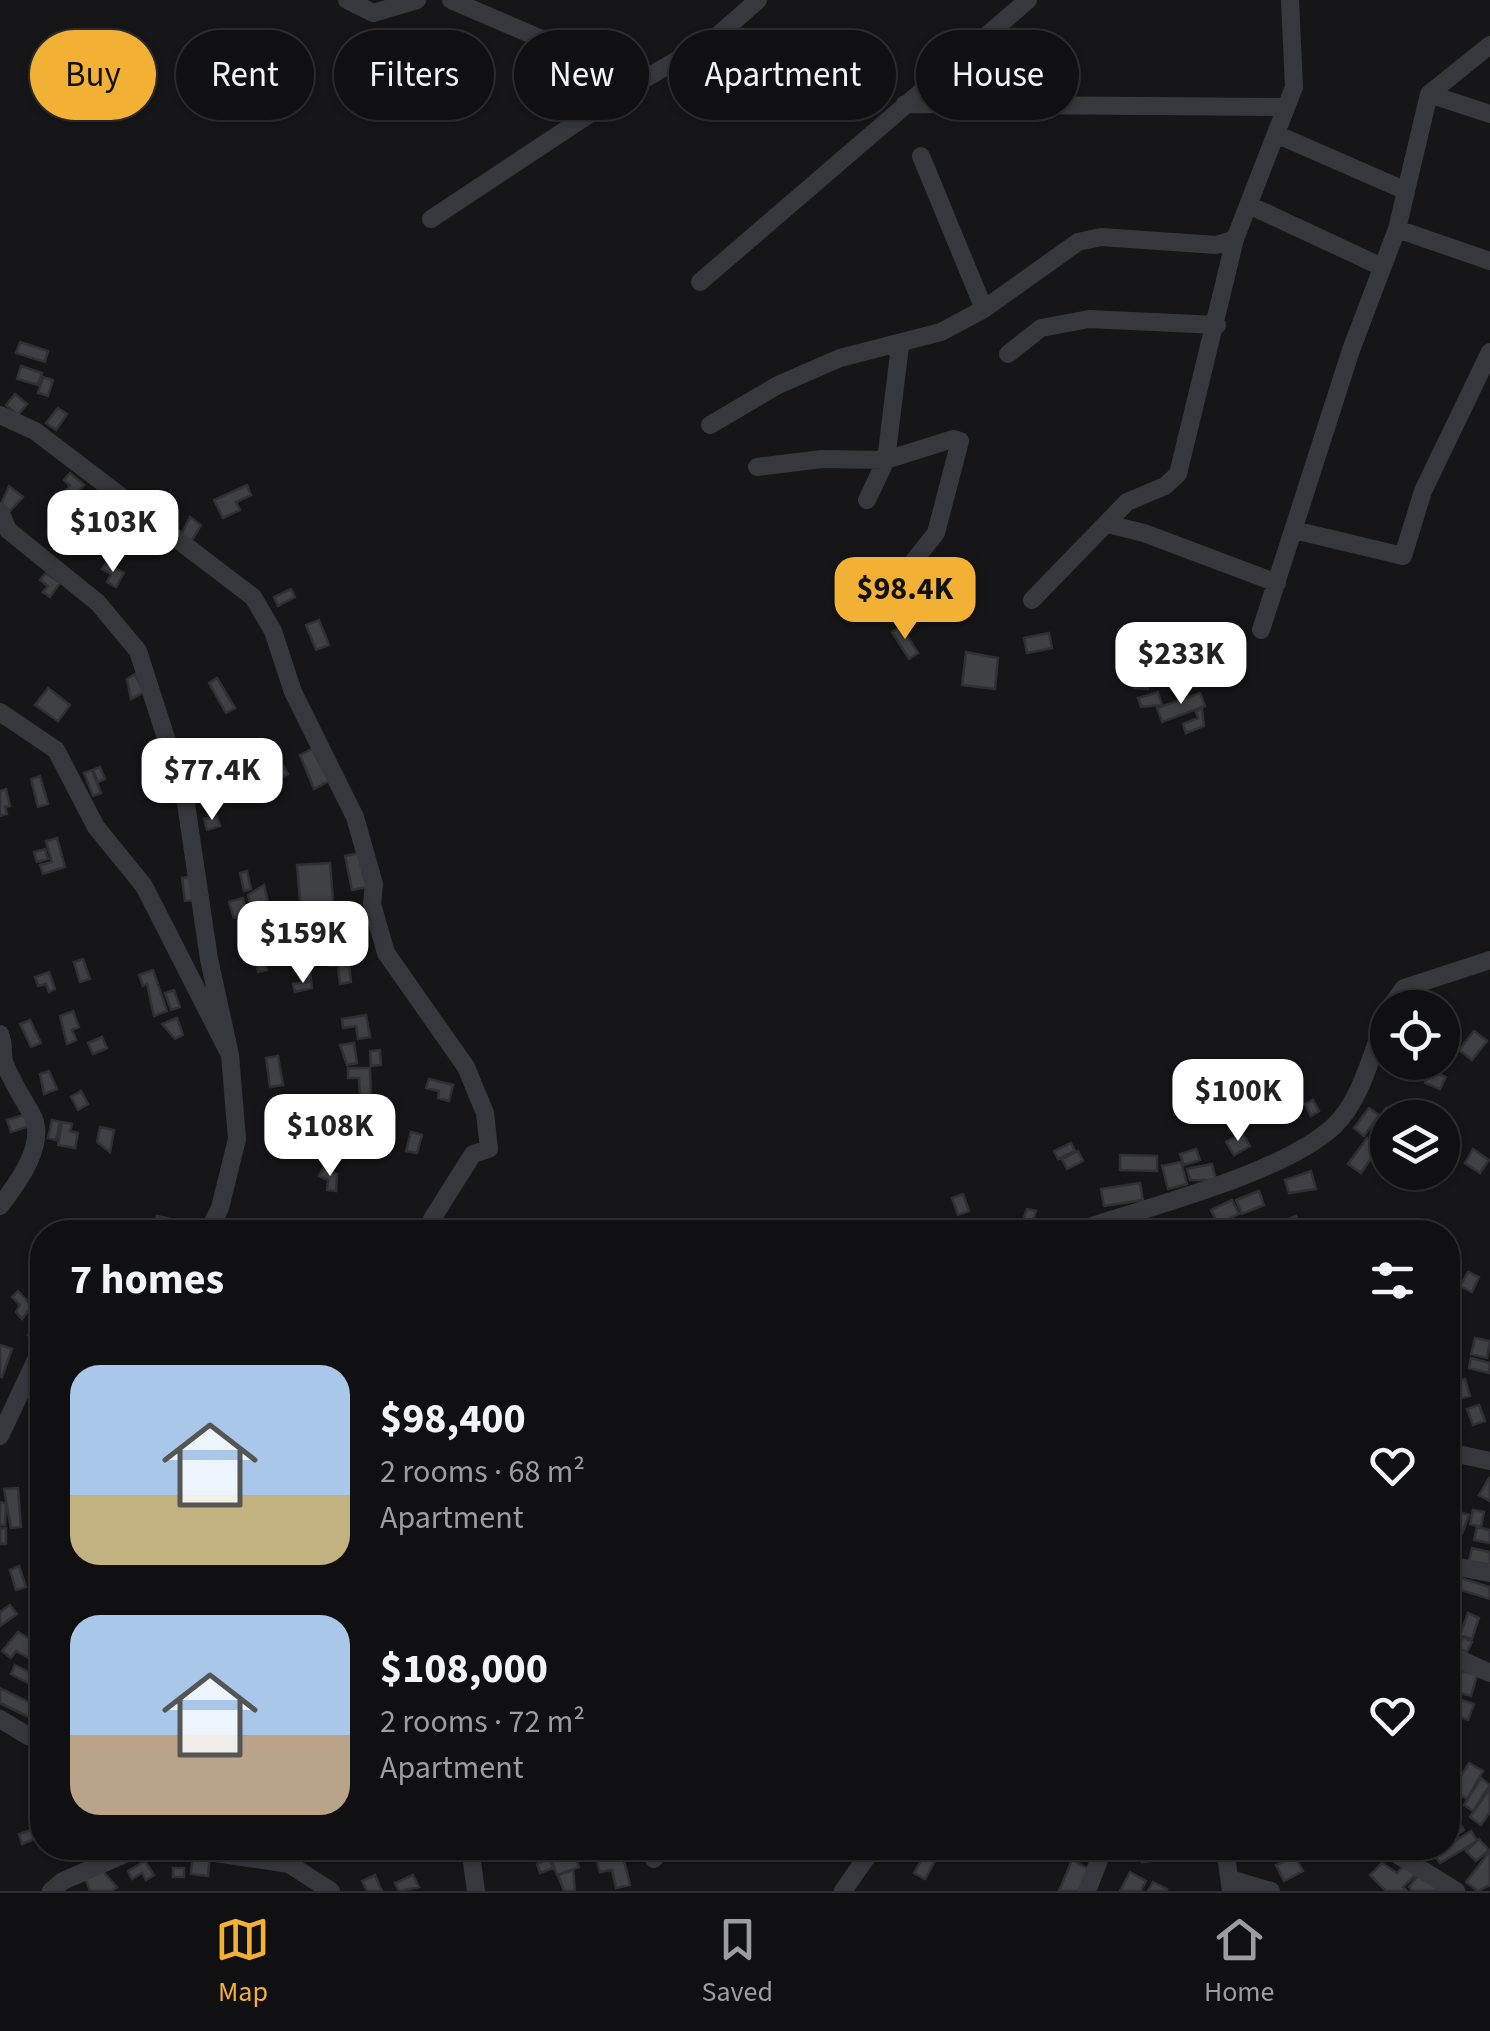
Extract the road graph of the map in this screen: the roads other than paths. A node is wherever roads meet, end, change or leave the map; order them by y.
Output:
1 (346, 0) edge
2 (417, 0) edge
3 (451, 0) edge
4 (758, 0) edge
5 (1028, 0) edge
6 (1290, 0) edge
7 (521, 30) edge
8 (1490, 45) edge
9 (649, 76) edge
10 (1429, 94) junction
11 (906, 104) junction
12 (1286, 108) junction
13 (1490, 114) edge
14 (581, 120) edge
15 (1278, 135) junction
16 (921, 156) dead end
17 (1404, 190) junction
18 (1249, 204) junction
19 (431, 219) dead end
20 (1397, 230) junction
21 (1235, 239) junction
22 (1490, 260) edge
23 (1382, 267) junction
24 (700, 282) dead end
25 (984, 309) junction
26 (1217, 325) junction
27 (900, 346) junction
28 (1490, 352) edge
29 (1008, 354) dead end
30 (0, 415) edge
31 (710, 425) dead end
32 (886, 460) junction
33 (757, 468) dead end
34 (867, 500) dead end
35 (0, 511) edge
36 (1107, 524) junction
37 (1294, 530) junction
38 (913, 562) dead end
39 (1276, 583) junction
40 (1032, 600) dead end
41 (1261, 630) dead end
42 (0, 712) edge
43 (1490, 960) edge
44 (1403, 990) edge
45 (0, 1034) edge
46 (230, 1055) junction
47 (1370, 1060) edge
48 (0, 1206) edge
49 (432, 1219) dead end
50 (214, 1220) edge
51 (1112, 1220) edge
52 (30, 1373) edge
53 (0, 1436) edge
54 (1460, 1455) edge
55 (1490, 1461) edge
56 (1460, 1567) edge
57 (1490, 1573) edge
58 (1460, 1659) edge
59 (1490, 1673) edge
60 (0, 1719) edge
61 (30, 1736) edge
62 (110, 1860) edge
63 (262, 1860) edge
64 (472, 1860) edge
65 (865, 1860) edge
66 (1099, 1860) edge
67 (1228, 1860) edge
68 (1406, 1860) edge
69 (1232, 1886) edge
70 (51, 1891) edge
71 (330, 1891) edge
72 (476, 1891) edge
73 (843, 1891) edge
74 (1086, 1891) edge
75 (1272, 1891) edge
76 (1456, 1891) edge

1 - 2 street
3 - 7 street
4 - 9 street
5 - 11 street
6 - 12 street
8 - 10 street
10 - 13 street
10 - 17 street
11 - 12 street
11 - 24 street
12 - 15 street
14 - 19 street
15 - 17 street
15 - 18 street
16 - 25 street
17 - 20 street
18 - 21 street
18 - 23 street
20 - 22 street
20 - 23 street
21 - 25 street
21 - 26 street
23 - 37 street
25 - 27 street
26 - 29 street
26 - 36 street
27 - 31 street
27 - 32 street
28 - 37 street
30 - 49 street
32 - 33 street
32 - 34 street
32 - 38 street
35 - 46 street
36 - 39 street
36 - 40 street
37 - 39 street
39 - 41 street
42 - 46 street
43 - 44 street
45 - 48 street
46 - 50 street
47 - 51 street
52 - 53 street
54 - 55 street
56 - 57 street
58 - 59 street
60 - 61 street
62 - 70 street
63 - 71 street
64 - 72 street
65 - 73 street
66 - 74 street
67 - 69 street
68 - 76 street
69 - 75 street

